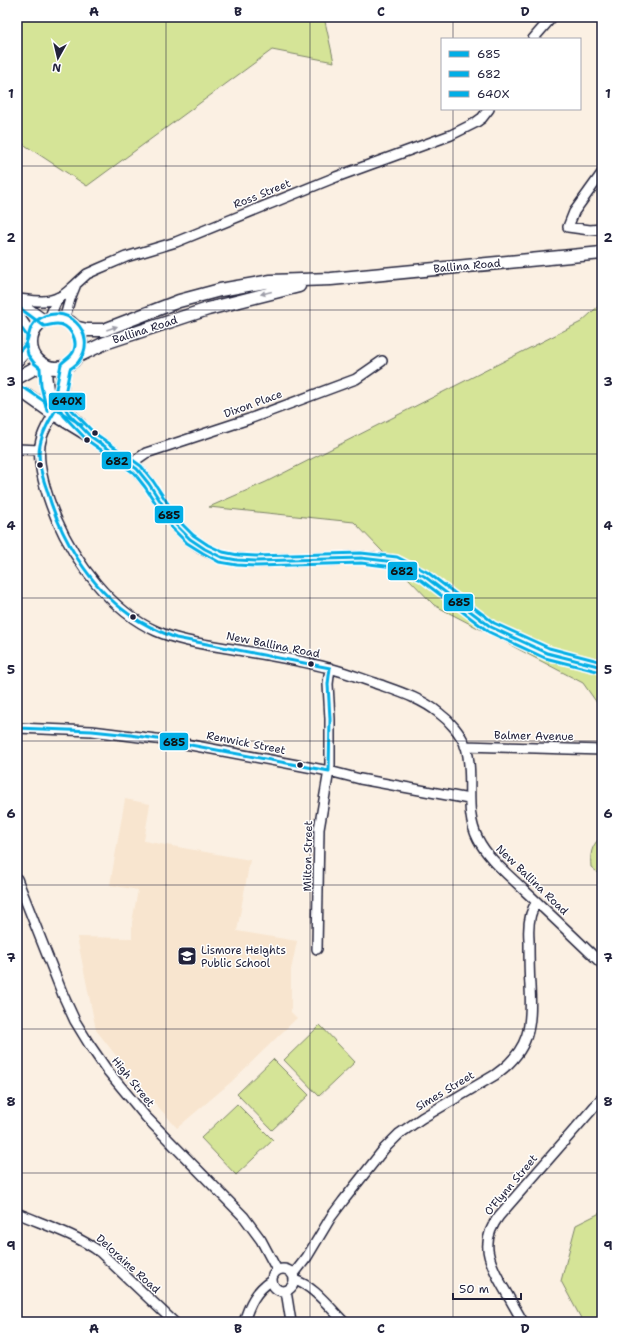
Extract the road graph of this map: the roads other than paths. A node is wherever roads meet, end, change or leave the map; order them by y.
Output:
1 (552, 17) edge
2 (534, 38) edge
3 (488, 110) edge
4 (602, 173) edge
5 (602, 229) edge
6 (602, 253) edge
7 (331, 279) junction
8 (76, 284) junction
9 (60, 297) junction
10 (17, 300) edge
11 (17, 313) edge
12 (47, 320) junction
13 (69, 323) junction
14 (32, 340) junction
15 (76, 357) junction
16 (17, 360) edge
17 (382, 362) dead end
18 (44, 365) junction
19 (65, 366) junction
20 (17, 378) edge
21 (17, 391) edge
22 (61, 401) junction
23 (54, 414) junction
24 (90, 436) junction
25 (17, 449) edge
26 (40, 450) junction
27 (130, 464) junction
28 (602, 667) edge
29 (330, 668) junction
30 (17, 728) edge
31 (465, 746) junction
32 (602, 750) edge
33 (329, 770) junction
34 (469, 799) junction
35 (17, 879) edge
36 (537, 902) junction
37 (318, 949) dead end
38 (602, 964) edge
39 (602, 1098) edge
40 (17, 1213) edge
41 (277, 1270) junction
42 (293, 1277) junction
43 (271, 1281) junction
44 (286, 1291) junction
45 (174, 1322) edge
46 (244, 1322) edge
47 (291, 1322) edge
48 (344, 1322) edge
49 (523, 1322) edge

1 - 2 street
3 - 8 street, Ross Street
4 - 5 street
6 - 7 main road, Ballina Road
13 -> 7 main road, Ballina Road
7 -> 15 main road, Ballina Road
8 - 9 street, Ross Street
8 - 13 street
9 - 10 street
9 - 12 street
10 - 12 street
11 - 14 street
12 - 13 main road
12 - 14 main road
13 - 15 main road
14 - 16 main road
14 - 18 main road
15 - 19 main road
17 - 27 street, Dixon Place
18 - 19 main road
18 - 20 main road
18 - 23 main road
19 - 22 main road
21 - 23 main road
22 - 23 street, New Ballina Road
22 - 24 main road
23 - 24 main road
23 - 26 street, New Ballina Road
24 - 27 main road
25 - 26 street
26 - 29 street, New Ballina Road
27 - 28 main road
29 - 31 street, New Ballina Road
29 - 33 street, Milton Street
30 - 33 street, Renwick Street
31 - 32 street, Balmer Avenue
31 - 34 street, New Ballina Road
33 - 34 street, Renwick Street
33 - 37 street, Milton Street
34 - 36 street, New Ballina Road
35 - 41 street, High Street
36 - 38 street, New Ballina Road
36 - 42 street, Simes Street
39 - 49 street, O'Flynn Street
40 - 45 street, Deloraine Road
41 - 42 street
41 - 43 street
42 - 44 street
42 - 48 street
43 - 44 street
43 - 46 street
44 - 47 street

